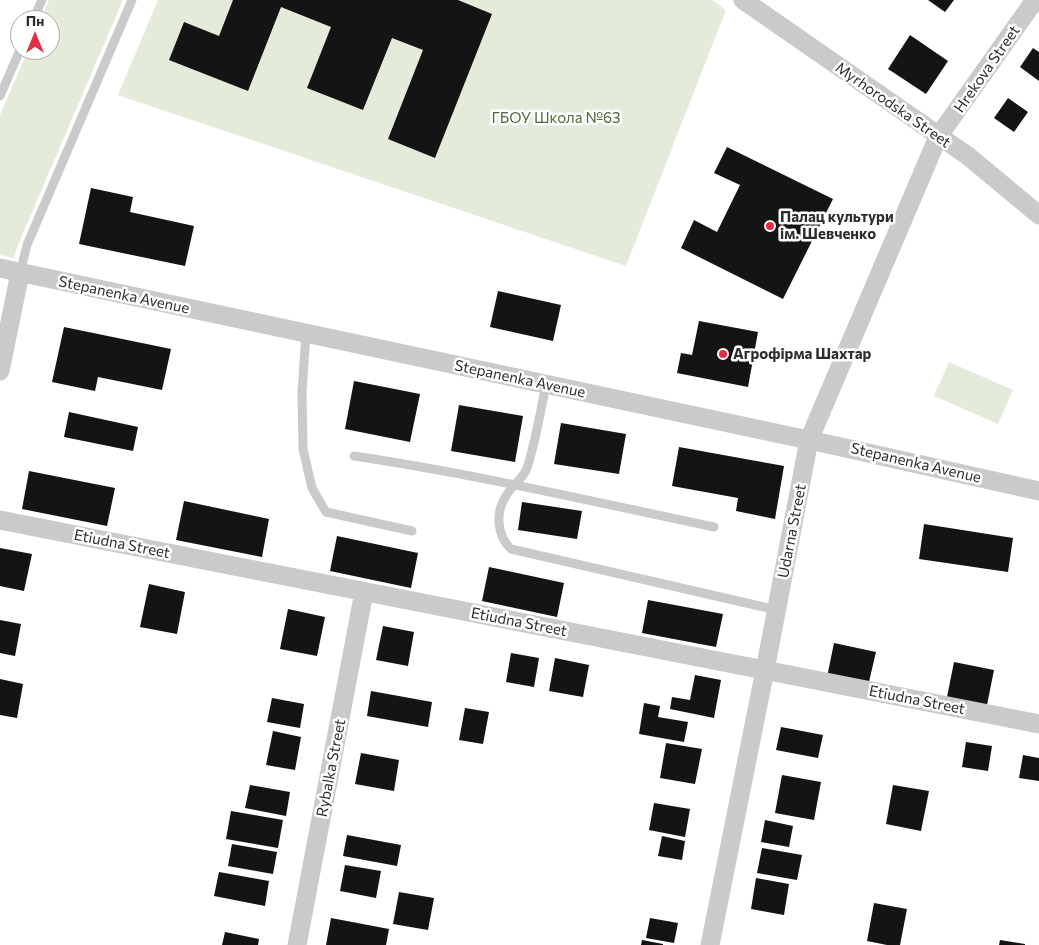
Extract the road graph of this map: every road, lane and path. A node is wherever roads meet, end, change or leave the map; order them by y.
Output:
1 (132, 0) edge
2 (742, 0) edge
3 (1035, 0) edge
4 (16, 60) edge
5 (0, 96) edge
6 (938, 137) junction
7 (1039, 215) edge
8 (0, 268) edge
9 (20, 272) junction
10 (306, 333) junction
11 (0, 371) edge
12 (546, 384) junction
13 (809, 440) junction
14 (354, 456) dead end
15 (514, 485) junction
16 (1039, 491) edge
17 (0, 520) edge
18 (714, 527) dead end
19 (412, 531) dead end
20 (364, 592) junction
21 (777, 610) junction
22 (765, 670) junction
23 (1039, 724) edge
24 (298, 945) edge
25 (710, 945) edge

1 - 9 lane
2 - 6 street, Myrhorodska Street
3 - 6 street, Hrekova Street
4 - 5 lane
6 - 7 street, Myrhorodska Street
6 - 13 street, Udarna Street
8 - 9 street, Stepanenka Avenue
9 - 10 street, Stepanenka Avenue
9 - 11 street
10 - 12 street, Stepanenka Avenue
10 - 19 lane
12 - 13 street, Stepanenka Avenue
12 - 15 lane
13 - 16 street, Stepanenka Avenue
13 - 21 street, Udarna Street
14 - 15 lane
15 - 18 lane
15 - 21 lane
17 - 20 street, Etiudna Street
20 - 22 street, Etiudna Street
20 - 24 street, Rybalka Street
21 - 22 street, Udarna Street
22 - 23 street, Etiudna Street
22 - 25 street, Udarna Street

